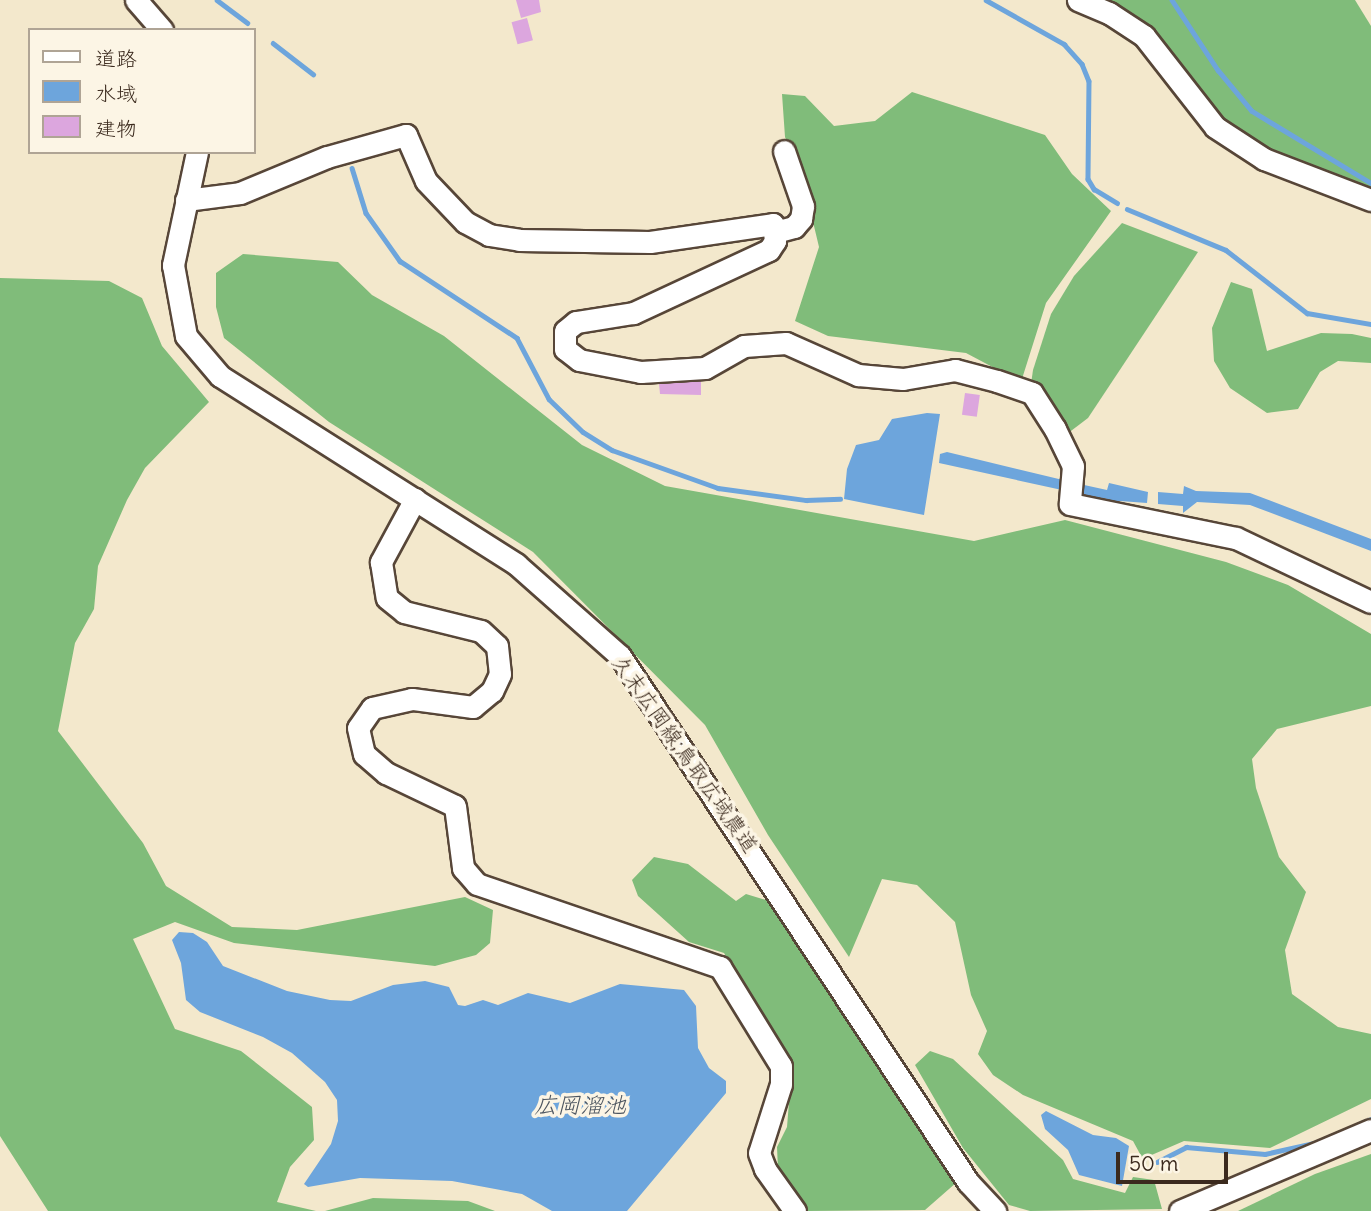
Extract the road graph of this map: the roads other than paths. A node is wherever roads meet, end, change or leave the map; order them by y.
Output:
1 (136, 0) edge
2 (1078, 0) edge
3 (160, 28) edge
4 (784, 151) dead end
5 (197, 154) edge
6 (186, 200) junction
7 (1371, 200) edge
8 (775, 232) junction
9 (415, 499) junction
10 (1371, 602) edge
11 (1371, 1130) edge
12 (795, 1211) edge
13 (995, 1211) edge
14 (1180, 1211) edge

1 - 3 street
2 - 7 street
4 - 8 street
5 - 6 street, 久末広岡線;鳥取広域農道
6 - 8 street
6 - 9 street, 久末広岡線;鳥取広域農道
8 - 10 street
9 - 12 street
9 - 13 street, 久末広岡線;鳥取広域農道
11 - 14 street

